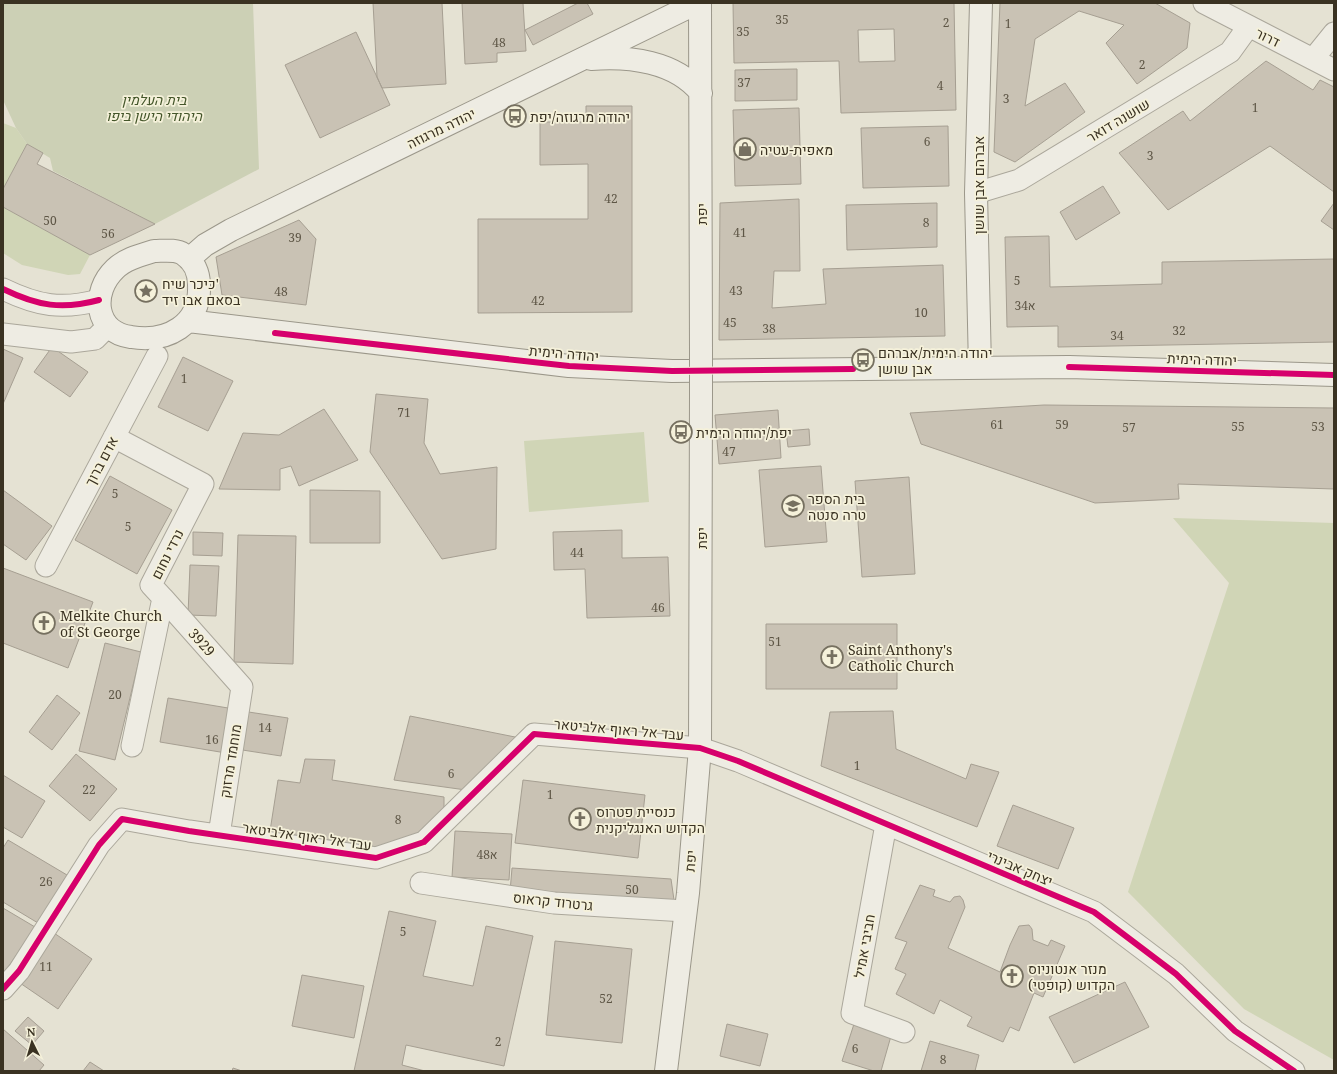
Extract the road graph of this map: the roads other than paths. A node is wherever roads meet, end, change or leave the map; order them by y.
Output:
1 (697, 3) edge
2 (700, 3) edge
3 (981, 3) edge
4 (1204, 3) edge
5 (1248, 27) junction
6 (1334, 33) edge
7 (1313, 59) junction
8 (582, 60) junction
9 (1334, 70) edge
10 (701, 93) junction
11 (976, 193) junction
12 (189, 259) junction
13 (3, 289) edge
14 (99, 300) junction
15 (188, 321) junction
16 (107, 327) junction
17 (3, 334) edge
18 (157, 356) dead end
19 (980, 367) junction
20 (1334, 375) edge
21 (114, 437) junction
22 (46, 566) dead end
23 (163, 598) junction
24 (242, 687) joint
25 (132, 746) dead end
26 (700, 748) junction
27 (886, 824) junction
28 (218, 835) junction
29 (421, 883) dead end
30 (685, 911) junction
31 (3, 989) edge
32 (904, 1032) dead end
33 (666, 1071) edge
34 (1294, 1071) edge

1 - 8 street, יהודה מרגוזה
2 - 10 street, יפת
3 - 11 street, אברהם אבן שושן
4 - 5 street, דרור
5 - 7 street, דרור
5 - 11 street, שושנה דואר
6 - 7 street
7 - 9 street, דרור
8 - 10 street
8 - 12 street, יהודה מרגוזה
10 - 26 street, יפת, bridge
11 - 19 street, אברהם אבן שושן
12 - 14 street
12 - 15 street
13 - 14 street
14 - 16 street
15 - 16 street
15 - 19 street, יהודה הימית
16 - 17 street
18 - 21 street, אדם ברוך
19 - 20 street, יהודה הימית
21 - 22 street, אדם ברוך
21 - 23 street, נרדי נחום
23 - 24 street, 3929
23 - 25 street, נרדי נחום
24 - 28 street, מוחמד מרזוק
26 - 27 street, יצחק אבינרי
26 - 28 street, עבד אל ראוף אלביטאר
26 - 30 street, יפת
27 - 32 street, חביבי אמיל
27 - 34 street, יצחק אבינרי
28 - 31 street, עבד אל ראוף אלביטאר
29 - 30 street, גרטרוד קראוס
30 - 33 street, יפת

